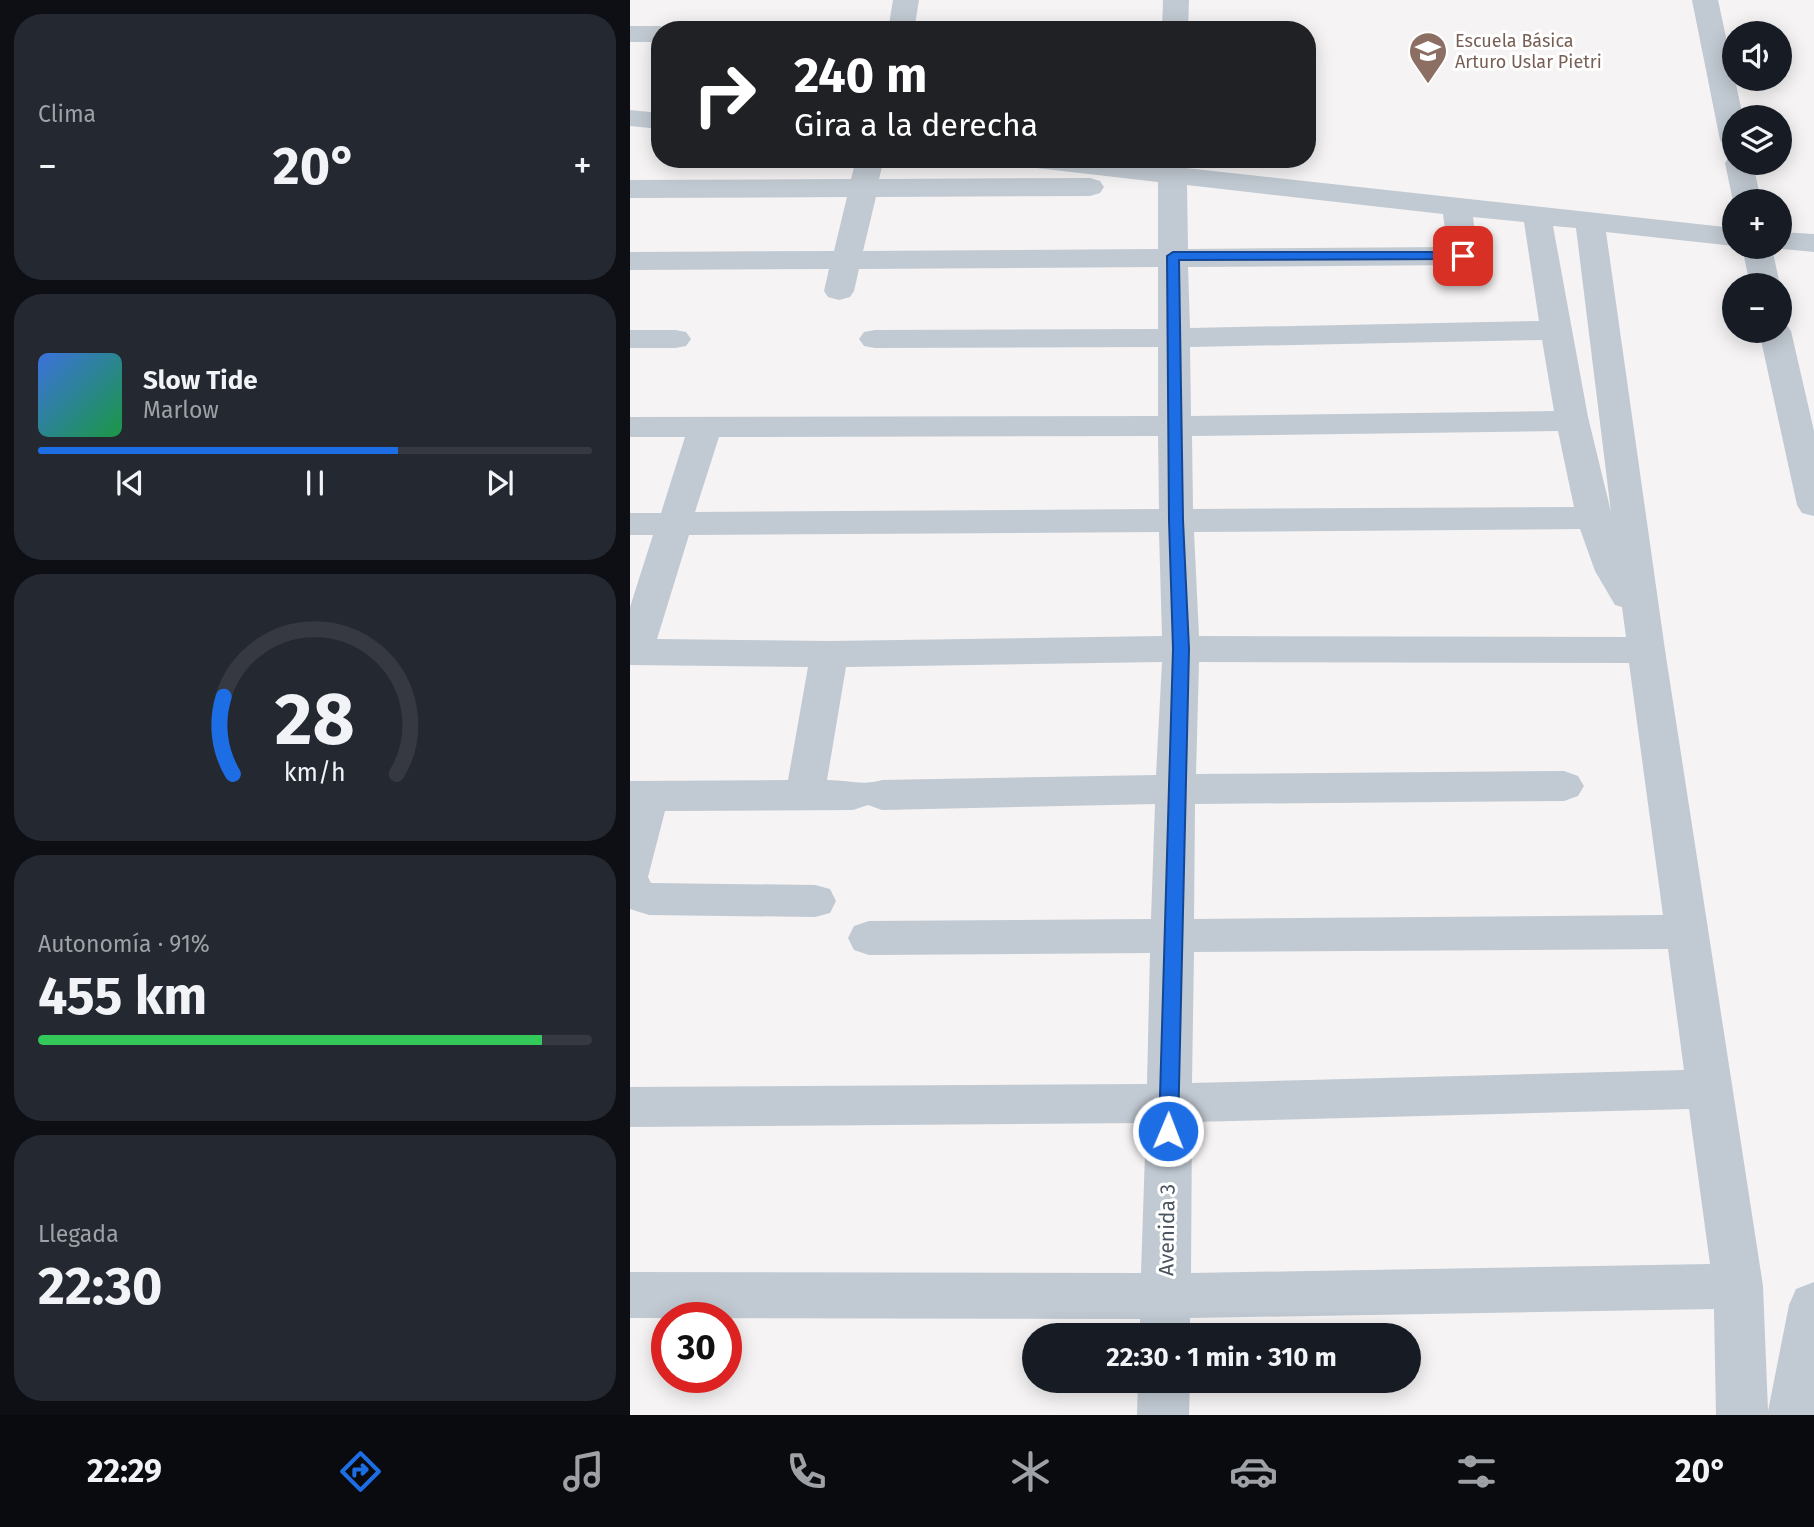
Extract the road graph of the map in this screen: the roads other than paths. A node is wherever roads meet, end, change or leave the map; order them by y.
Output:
1 (906, 0) edge
2 (1176, 0) edge
3 (1705, 0) edge
4 (902, 21) edge
5 (1175, 21) edge
6 (630, 34) edge
7 (651, 34) edge
8 (1727, 105) edge
9 (630, 118) edge
10 (651, 120) edge
11 (868, 168) edge
12 (1160, 168) edge
13 (630, 189) edge
14 (863, 190) junction
15 (1457, 207) junction
16 (1537, 215) junction
17 (1590, 221) junction
18 (1722, 236) edge
19 (1792, 242) edge
20 (1814, 243) edge
21 (1173, 256) junction
22 (846, 260) junction
23 (630, 261) edge
24 (839, 290) dead end
25 (1557, 330) junction
26 (1174, 338) junction
27 (630, 339) edge
28 (675, 339) dead end
29 (875, 339) dead end
30 (1778, 343) edge
31 (1574, 421) junction
32 (1175, 426) junction
33 (630, 427) edge
34 (705, 427) junction
35 (1814, 505) edge
36 (1593, 518) junction
37 (1176, 520) junction
38 (630, 524) edge
39 (675, 524) junction
40 (1640, 606) junction
41 (1181, 649) junction
42 (1646, 650) junction
43 (632, 652) edge
44 (829, 654) junction
45 (1564, 786) dead end
46 (1175, 789) junction
47 (805, 795) junction
48 (639, 796) edge
49 (630, 871) edge
50 (630, 883) edge
51 (815, 901) dead end
52 (1687, 932) junction
53 (1173, 934) junction
54 (869, 938) dead end
55 (1709, 1089) junction
56 (1169, 1103) junction
57 (630, 1107) edge
58 (1738, 1286) junction
59 (630, 1295) edge
60 (1814, 1305) edge
61 (1165, 1316) edge
62 (1164, 1393) edge
63 (1163, 1415) edge
64 (1742, 1415) edge
65 (1793, 1415) edge

1 - 4 street
2 - 5 street
3 - 8 street
6 - 7 street
9 - 10 street
11 - 14 street
12 - 14 street
12 - 15 street
12 - 21 street, Avenida 3
13 - 14 street
14 - 22 street
15 - 16 street
15 - 21 street
16 - 17 street
16 - 25 street
17 - 18 street
17 - 40 street
19 - 20 street
21 - 22 street
21 - 26 street, Avenida 3
22 - 23 street
22 - 24 street
25 - 26 street
25 - 31 street
26 - 29 street
26 - 32 street, Avenida 3
27 - 28 street
30 - 35 street
31 - 32 street
31 - 36 street
32 - 34 street
32 - 37 street, Avenida 3
33 - 34 street
34 - 39 street
36 - 37 street
36 - 40 street
37 - 39 street
37 - 41 street, Avenida 3
38 - 39 street
39 - 43 street
40 - 42 street
41 - 42 street
41 - 44 street
41 - 46 street, Avenida 3
42 - 52 street
43 - 44 street
44 - 47 street
45 - 46 street
46 - 47 street
46 - 53 street, Avenida 3
47 - 48 street
48 - 49 street
50 - 51 street
52 - 53 street
52 - 55 street
53 - 54 street
53 - 56 street, Avenida 3
55 - 56 street
55 - 58 street
56 - 57 street
56 - 61 street, Avenida 3
58 - 61 street
58 - 64 street
59 - 61 street
60 - 65 street
62 - 63 street

